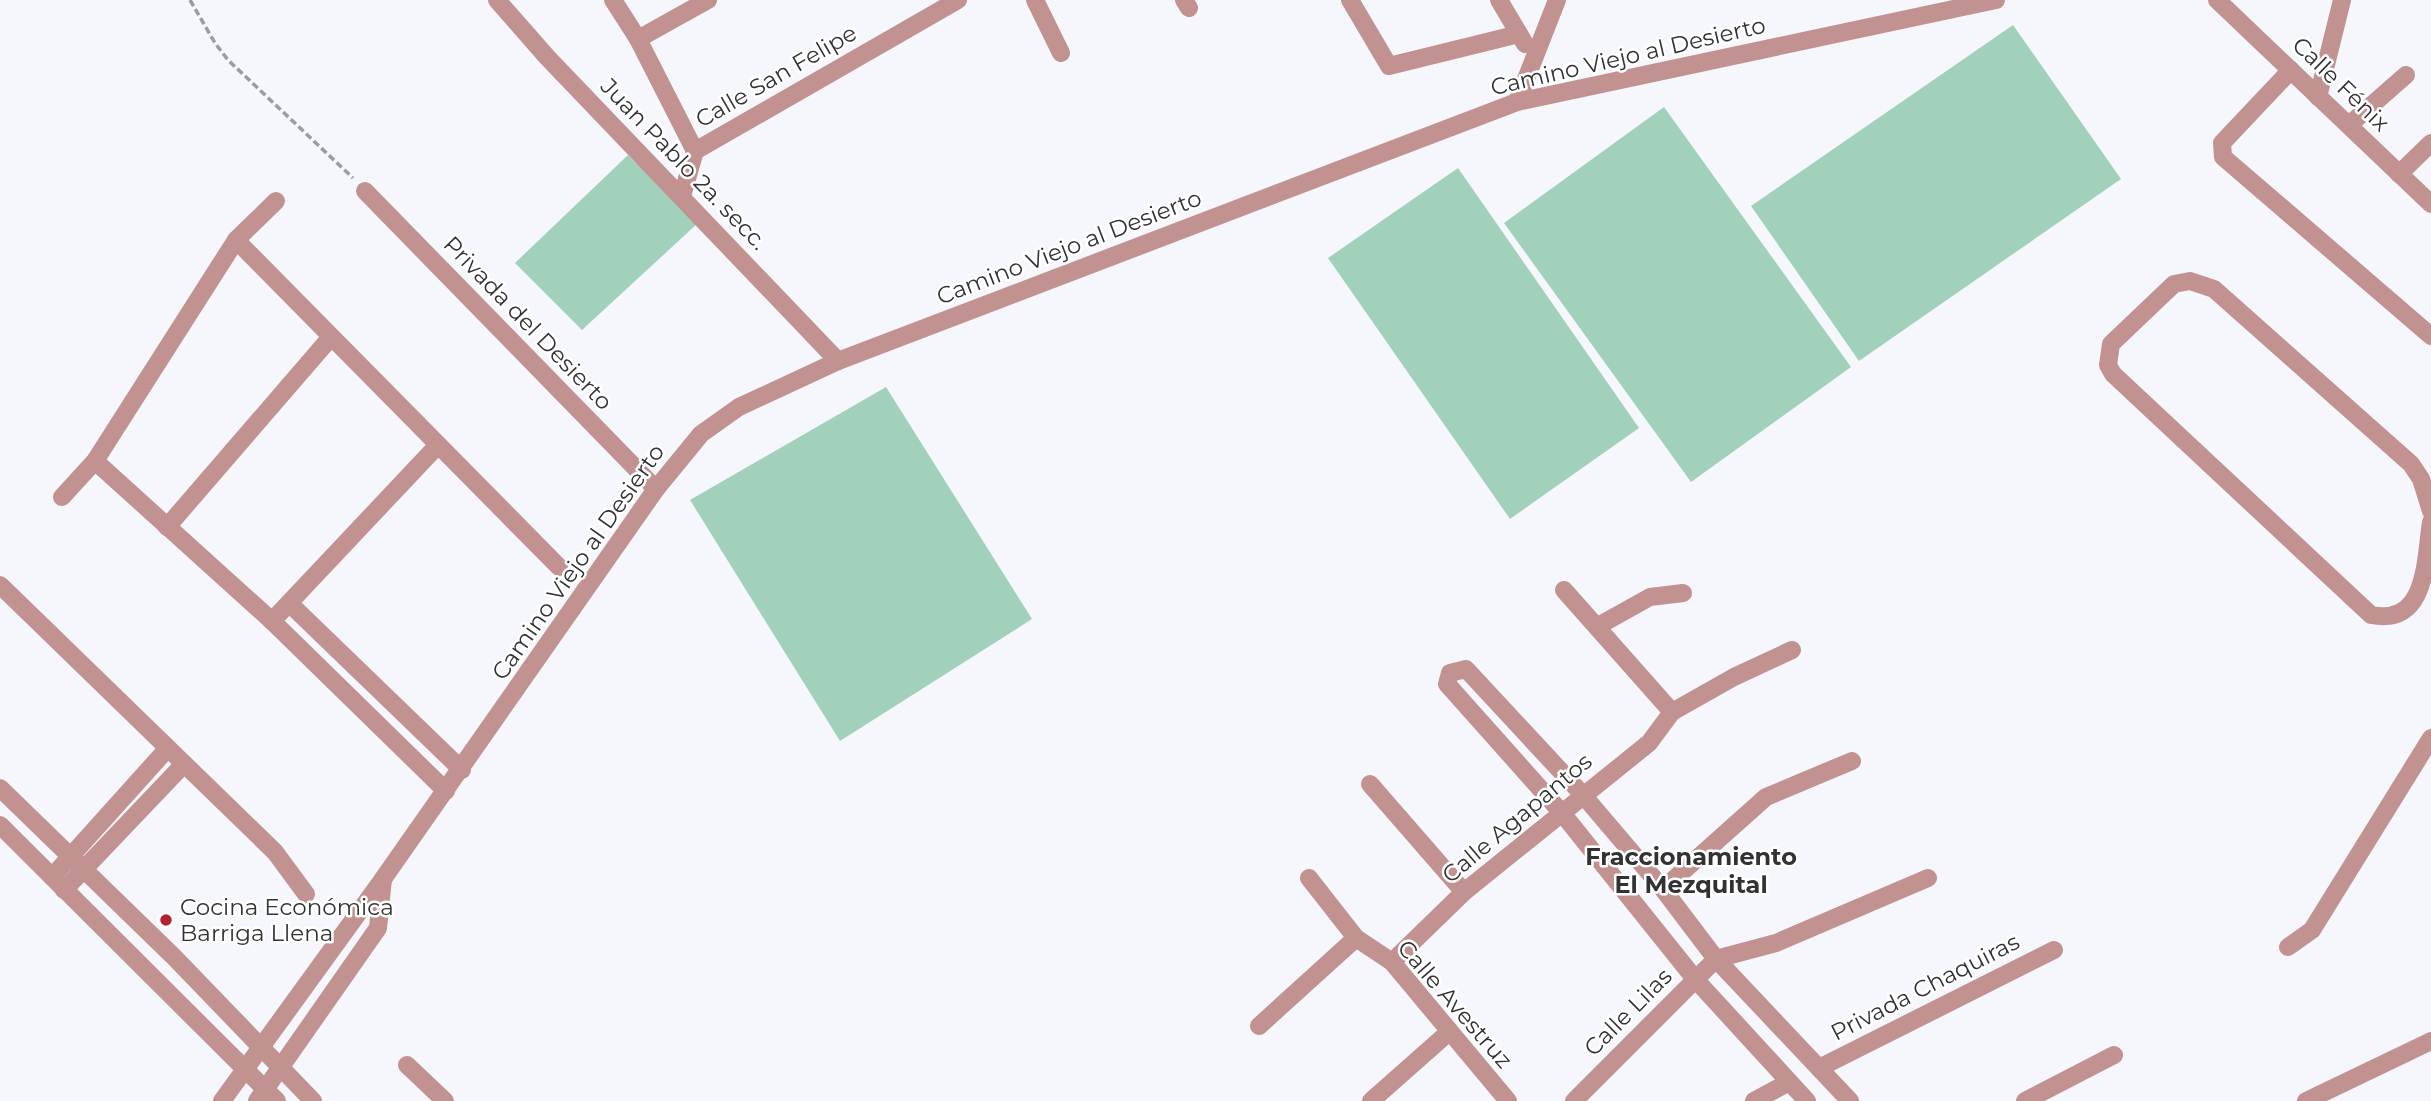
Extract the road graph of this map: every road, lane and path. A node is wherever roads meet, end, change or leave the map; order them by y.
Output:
1 (190, 0) edge
2 (497, 0) edge
3 (613, 0) edge
4 (708, 0) edge
5 (958, 0) edge
6 (1035, 0) edge
7 (1350, 0) edge
8 (1499, 0) edge
9 (1558, 0) edge
10 (1996, 0) edge
11 (2217, 0) edge
12 (2342, 0) edge
13 (1519, 34) junction
14 (638, 40) junction
15 (1061, 53) dead end
16 (1534, 59) junction
17 (2291, 71) junction
18 (2406, 75) dead end
19 (2318, 97) junction
20 (1517, 103) junction
21 (2349, 125) junction
22 (2431, 143) edge
23 (695, 151) junction
24 (2399, 174) junction
25 (365, 191) joint
26 (682, 196) junction
27 (276, 201) dead end
28 (2431, 204) edge
29 (236, 240) junction
30 (2431, 336) edge
31 (331, 337) junction
32 (838, 361) junction
33 (438, 445) junction
34 (95, 461) junction
35 (656, 489) junction
36 (62, 497) dead end
37 (2431, 511) edge
38 (2431, 522) edge
39 (167, 527) junction
40 (2430, 543) edge
41 (559, 567) dead end
42 (0, 585) edge
43 (1564, 590) dead end
44 (1682, 593) dead end
45 (289, 603) junction
46 (272, 621) junction
47 (1598, 626) junction
48 (1792, 650) dead end
49 (1672, 712) junction
50 (2429, 742) edge
51 (168, 748) junction
52 (1852, 761) dead end
53 (184, 764) junction
54 (462, 770) junction
55 (1370, 784) dead end
56 (0, 788) edge
57 (446, 791) junction
58 (1583, 795) junction
59 (1562, 813) junction
60 (0, 825) edge
61 (77, 863) junction
62 (1309, 878) dead end
63 (1927, 878) dead end
64 (383, 879) junction
65 (58, 883) junction
66 (1663, 889) junction
67 (1464, 892) junction
68 (306, 894) dead end
69 (1356, 938) junction
70 (2288, 947) dead end
71 (2054, 950) dead end
72 (1716, 959) junction
73 (1392, 962) junction
74 (1695, 979) junction
75 (1259, 1026) dead end
76 (1449, 1032) junction
77 (2431, 1041) edge
78 (261, 1048) junction
79 (2114, 1055) dead end
80 (407, 1065) dead end
81 (280, 1068) junction
82 (1819, 1068) junction
83 (244, 1070) junction
84 (1789, 1082) junction
85 (2323, 1096) edge
86 (267, 1097) edge
87 (222, 1101) edge
88 (313, 1101) edge
89 (445, 1101) edge
90 (1371, 1101) edge
91 (1507, 1101) edge
92 (1574, 1101) edge
93 (1754, 1101) edge
94 (1807, 1101) edge
95 (1850, 1101) edge
96 (2025, 1101) edge
97 (2306, 1101) edge

1 - 25 path
2 - 26 street, Juan Pablo 2a. secc.
3 - 14 street
4 - 14 street
5 - 23 street, Calle San Felipe
6 - 15 street
7 - 13 street
8 - 13 street
9 - 16 street
10 - 20 street, Camino Viejo al Desierto
11 - 17 street, Calle Fénix
12 - 19 street
13 - 16 street
14 - 23 street
16 - 20 street
17 - 19 street, Calle Fénix
17 - 30 street
18 - 21 street
19 - 21 street, Calle Fénix
20 - 32 street, Camino Viejo al Desierto
21 - 24 street, Calle Fénix
22 - 24 street
23 - 26 street, Calle San Felipe
24 - 28 street, Calle Fénix
25 - 35 street, Privada del Desierto
26 - 32 street, Juan Pablo 2a. secc.
27 - 29 street
29 - 31 street
29 - 34 street
31 - 33 street
31 - 39 street
32 - 35 street, Camino Viejo al Desierto
33 - 41 street
33 - 45 street
34 - 36 street
34 - 39 street
35 - 54 street, Camino Viejo al Desierto
37 - 40 street
38 - 40 street
39 - 46 street
42 - 51 street
43 - 47 street
44 - 47 street
45 - 46 street
45 - 54 street
46 - 57 street
47 - 49 street
48 - 49 street
49 - 58 street, Calle Agapantos
50 - 70 street
51 - 53 street
51 - 61 street
52 - 66 street
53 - 61 street
53 - 68 street
54 - 57 street, Camino Viejo al Desierto
55 - 67 street
56 - 61 street
57 - 64 street, Camino Viejo al Desierto
58 - 59 street, Calle Agapantos
58 - 59 street
58 - 66 street
59 - 67 street, Calle Agapantos
59 - 74 street
60 - 65 street
61 - 65 street
61 - 78 street
62 - 69 street, Calle Avestruz
63 - 72 street
64 - 78 street, Camino Viejo al Desierto
64 - 81 street, Camino Viejo al Desierto
65 - 83 street
66 - 72 street
67 - 73 street, Calle Agapantos
69 - 73 street, Calle Avestruz
69 - 75 street
71 - 82 street, Privada Chaquiras
72 - 74 street, Calle Lilas
72 - 82 street
73 - 76 street, Calle Avestruz
74 - 84 street
74 - 92 street, Calle Lilas
76 - 90 street
76 - 91 street, Calle Avestruz
77 - 85 street
78 - 81 street
78 - 83 street, Camino Viejo al Desierto
79 - 96 street
80 - 89 street
81 - 86 street, Camino Viejo al Desierto
81 - 88 street
82 - 95 street
83 - 86 street
83 - 87 street, Camino Viejo al Desierto
84 - 93 street
84 - 94 street
85 - 97 street

